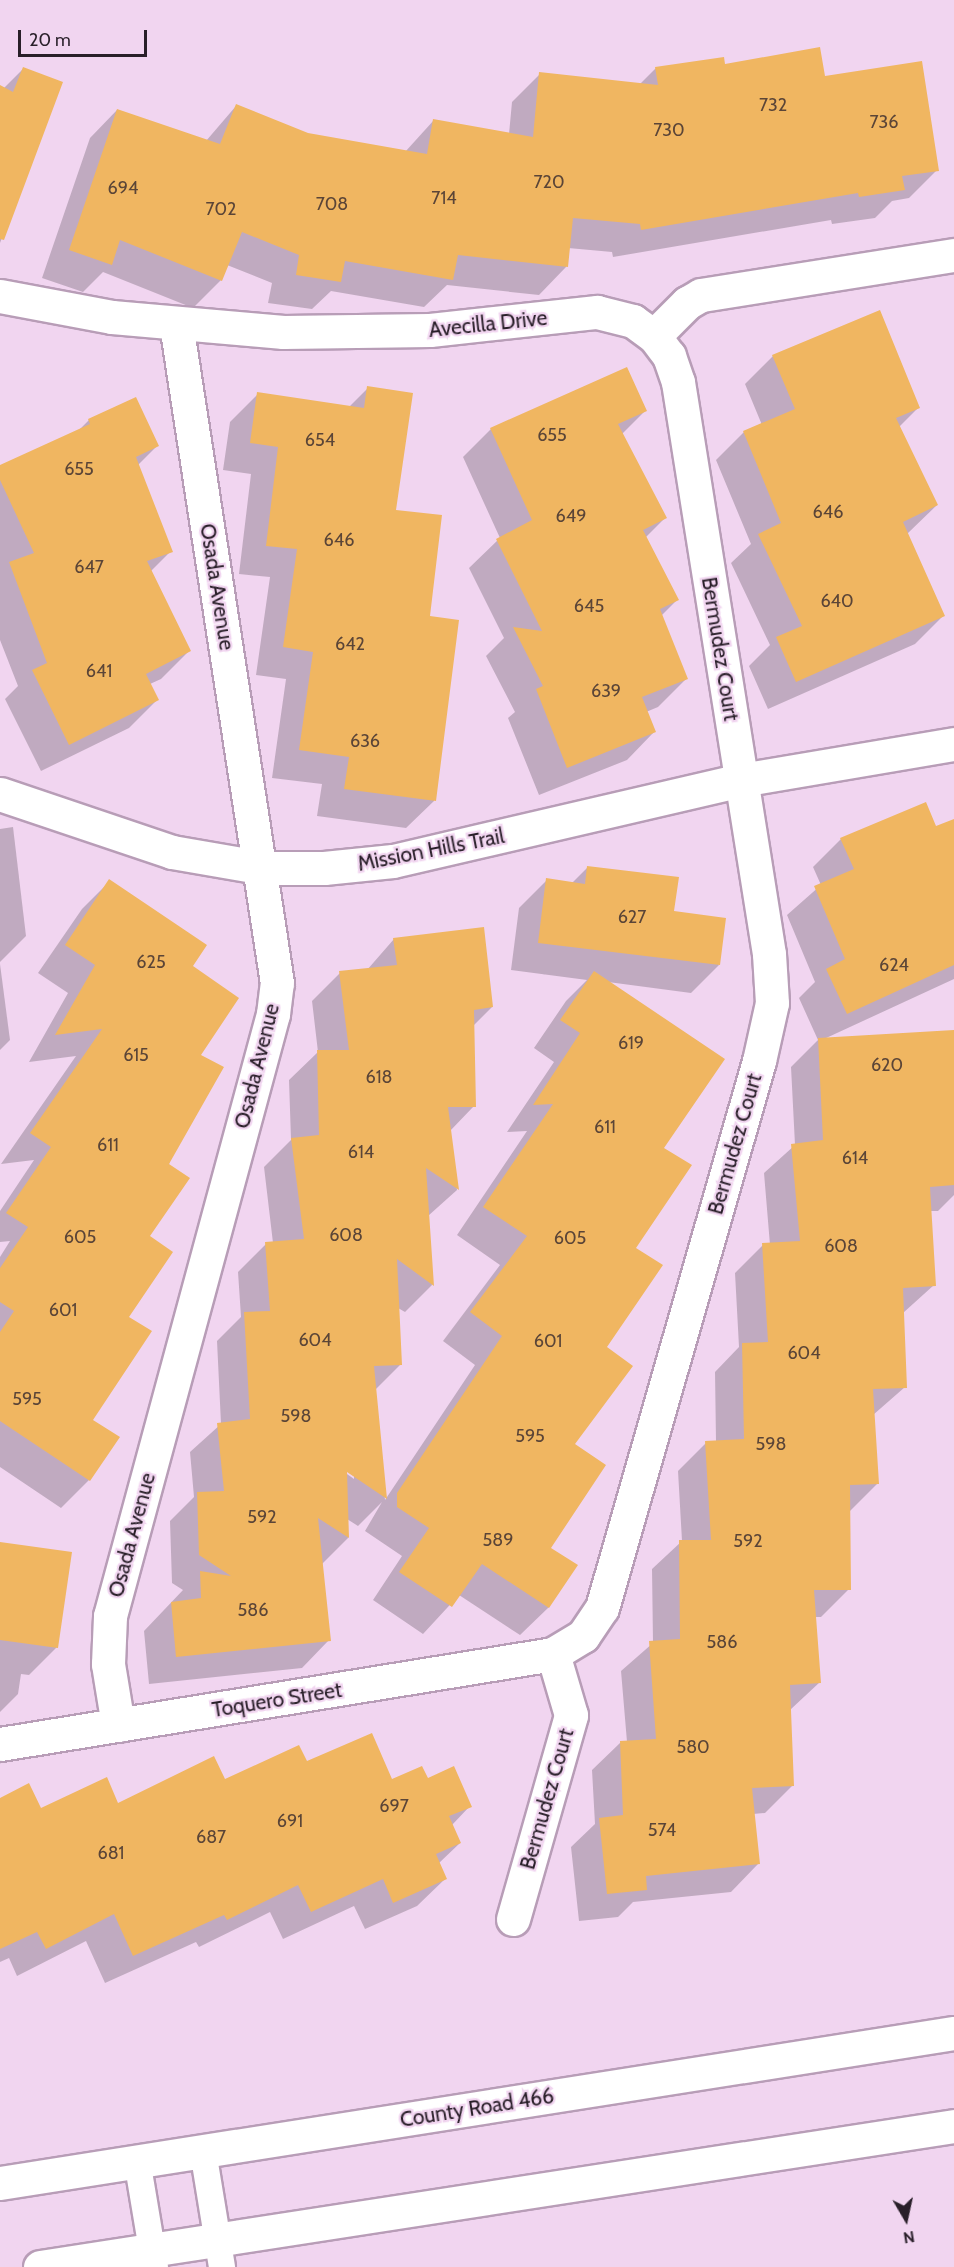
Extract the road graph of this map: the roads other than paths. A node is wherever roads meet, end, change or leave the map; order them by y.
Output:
1 (954, 255) edge
2 (0, 296) edge
3 (176, 324) junction
4 (654, 336) junction
5 (954, 725) edge
6 (954, 744) edge
7 (866, 757) junction
8 (741, 780) junction
9 (0, 794) edge
10 (261, 867) junction
11 (553, 1654) junction
12 (118, 1725) junction
13 (0, 1744) edge
14 (513, 1919) dead end
15 (954, 2033) edge
16 (954, 2126) edge
17 (203, 2151) junction
18 (137, 2160) junction
19 (0, 2182) edge
20 (220, 2253) edge
21 (153, 2258) edge
22 (40, 2267) edge

1 - 4 street
2 - 3 street, Avecilla Drive
3 - 4 street, Avecilla Drive
3 - 10 street, Osada Avenue
4 - 8 street, Bermudez Court
5 - 7 street, Mission Hills Trail
6 - 7 street, Mission Hills Trail
7 - 8 street, Mission Hills Trail
8 - 10 street, Mission Hills Trail
8 - 11 street, Bermudez Court
9 - 10 street, Mission Hills Trail
10 - 12 street, Osada Avenue
11 - 12 street, Toquero Street
11 - 14 street, Bermudez Court
12 - 13 street, Toquero Street
15 - 17 street, County Road 466
16 - 20 street
17 - 18 street, County Road 466
17 - 20 lane
18 - 19 street, County Road 466
18 - 21 lane
20 - 21 street
21 - 22 street

